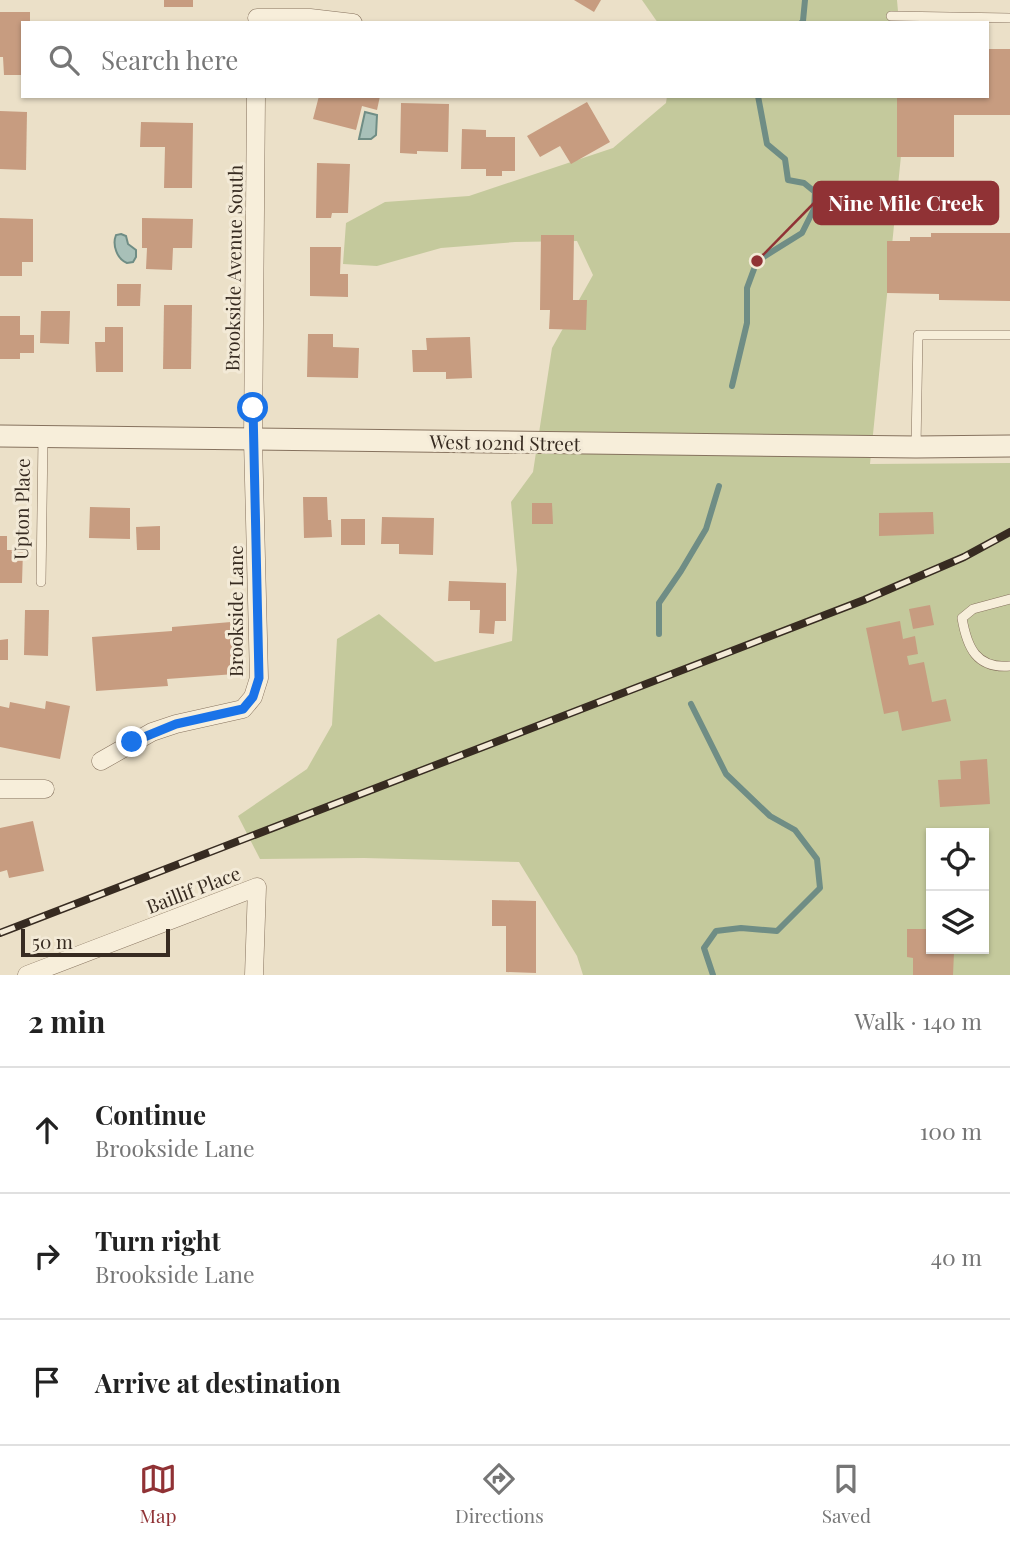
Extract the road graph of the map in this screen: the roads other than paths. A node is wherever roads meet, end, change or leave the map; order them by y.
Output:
1 (257, 14) edge
2 (891, 16) dead end
3 (1010, 18) edge
4 (336, 21) edge
5 (256, 98) edge
6 (1010, 335) edge
7 (0, 436) edge
8 (43, 437) junction
9 (253, 440) junction
10 (1010, 446) edge
11 (916, 447) junction
12 (41, 582) dead end
13 (1010, 599) edge
14 (1010, 666) edge
15 (100, 761) dead end
16 (0, 789) edge
17 (45, 789) dead end
18 (27, 975) edge
19 (254, 975) edge

1 - 4 street
2 - 3 lane
5 - 9 street, Brookside Avenue South
6 - 11 lane
7 - 8 street, West 102nd Street
8 - 9 street, West 102nd Street
8 - 12 lane, Upton Place
9 - 11 street, West 102nd Street
9 - 15 street, Brookside Lane
10 - 11 street, West 102nd Street
13 - 14 lane
16 - 17 street
18 - 19 street, Baillif Place

